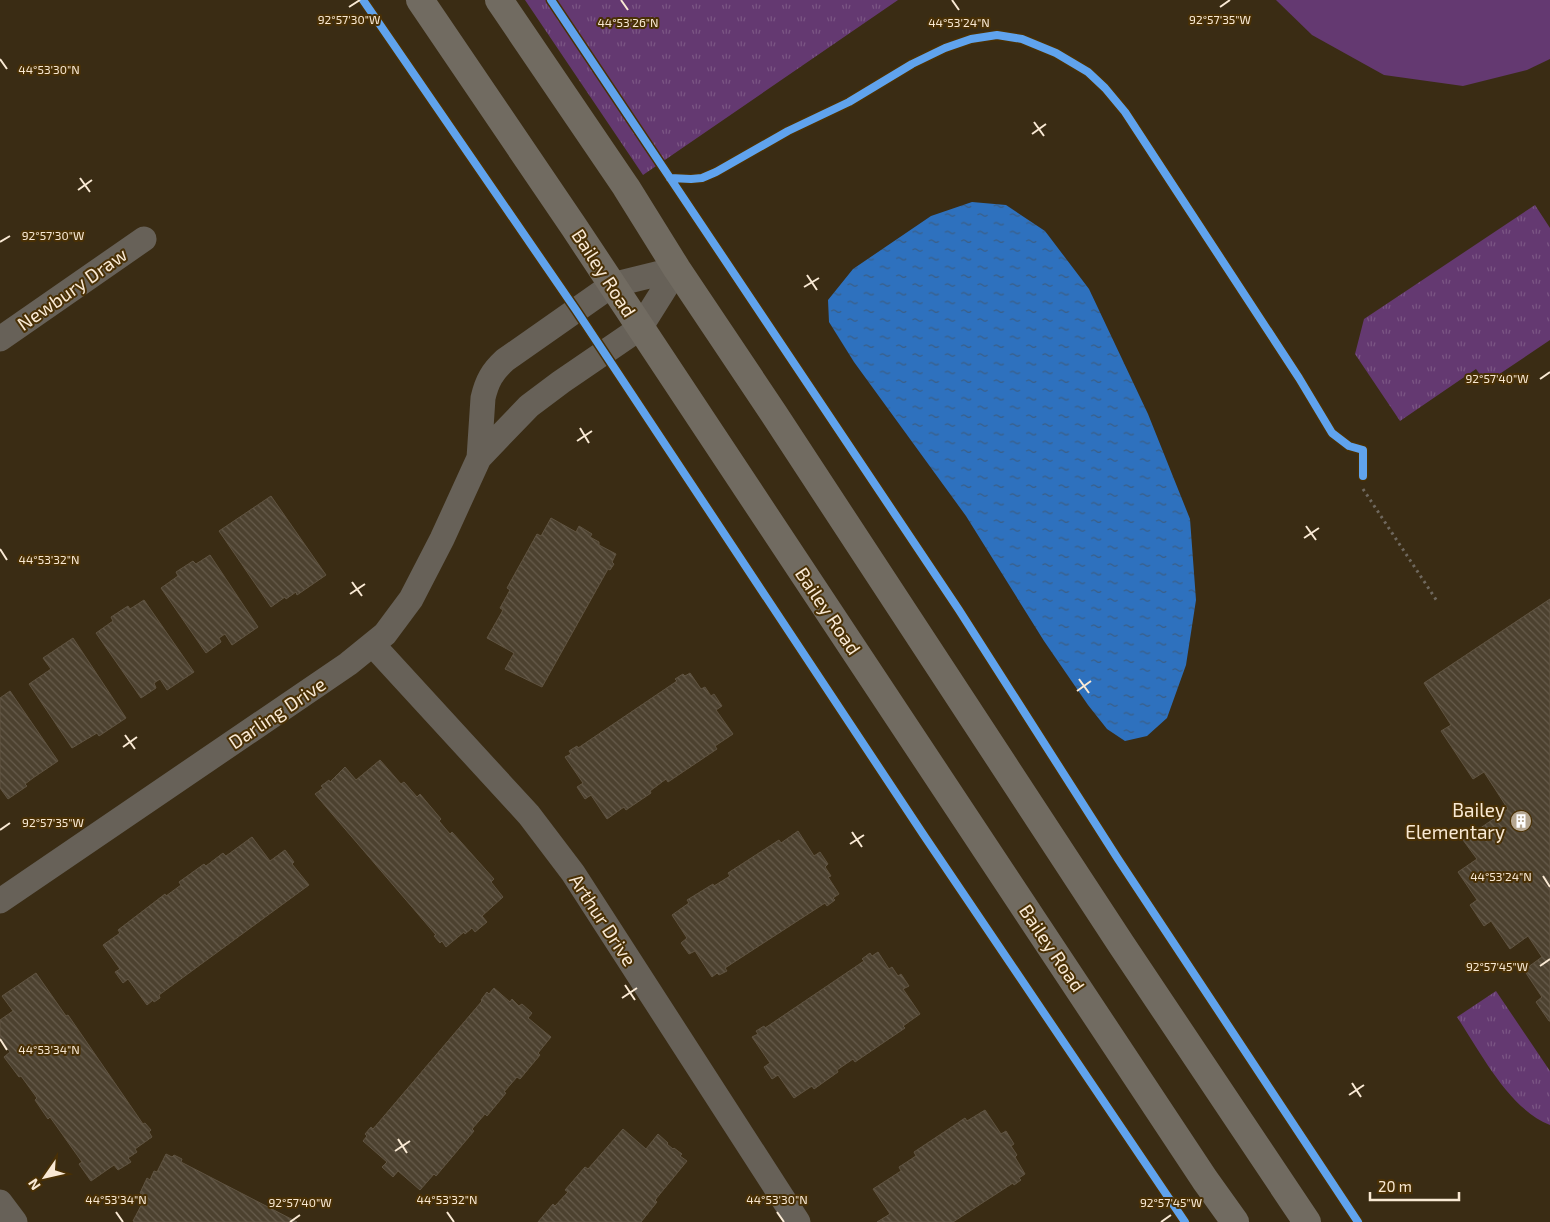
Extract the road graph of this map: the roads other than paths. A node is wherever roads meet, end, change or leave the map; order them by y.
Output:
1 (420, 0) edge
2 (499, 0) edge
3 (144, 239) dead end
4 (677, 269) junction
5 (612, 285) junction
6 (640, 328) junction
7 (0, 339) edge
8 (479, 458) junction
9 (373, 645) junction
10 (0, 901) edge
11 (0, 1202) edge
12 (15, 1222) edge
13 (798, 1222) edge
14 (1235, 1222) edge
15 (1307, 1222) edge

1 - 5 main road, Bailey Road
2 - 4 main road
3 - 7 street, Newbury Draw
4 - 5 street, Darling Drive
4 - 6 street, Darling Drive
4 - 15 main road
5 - 6 main road, Bailey Road
5 - 8 street, Darling Drive
6 - 8 street, Darling Drive
6 - 14 main road, Bailey Road
8 - 9 street, Darling Drive
9 - 10 street, Darling Drive
9 - 13 street, Arthur Drive
11 - 12 street

